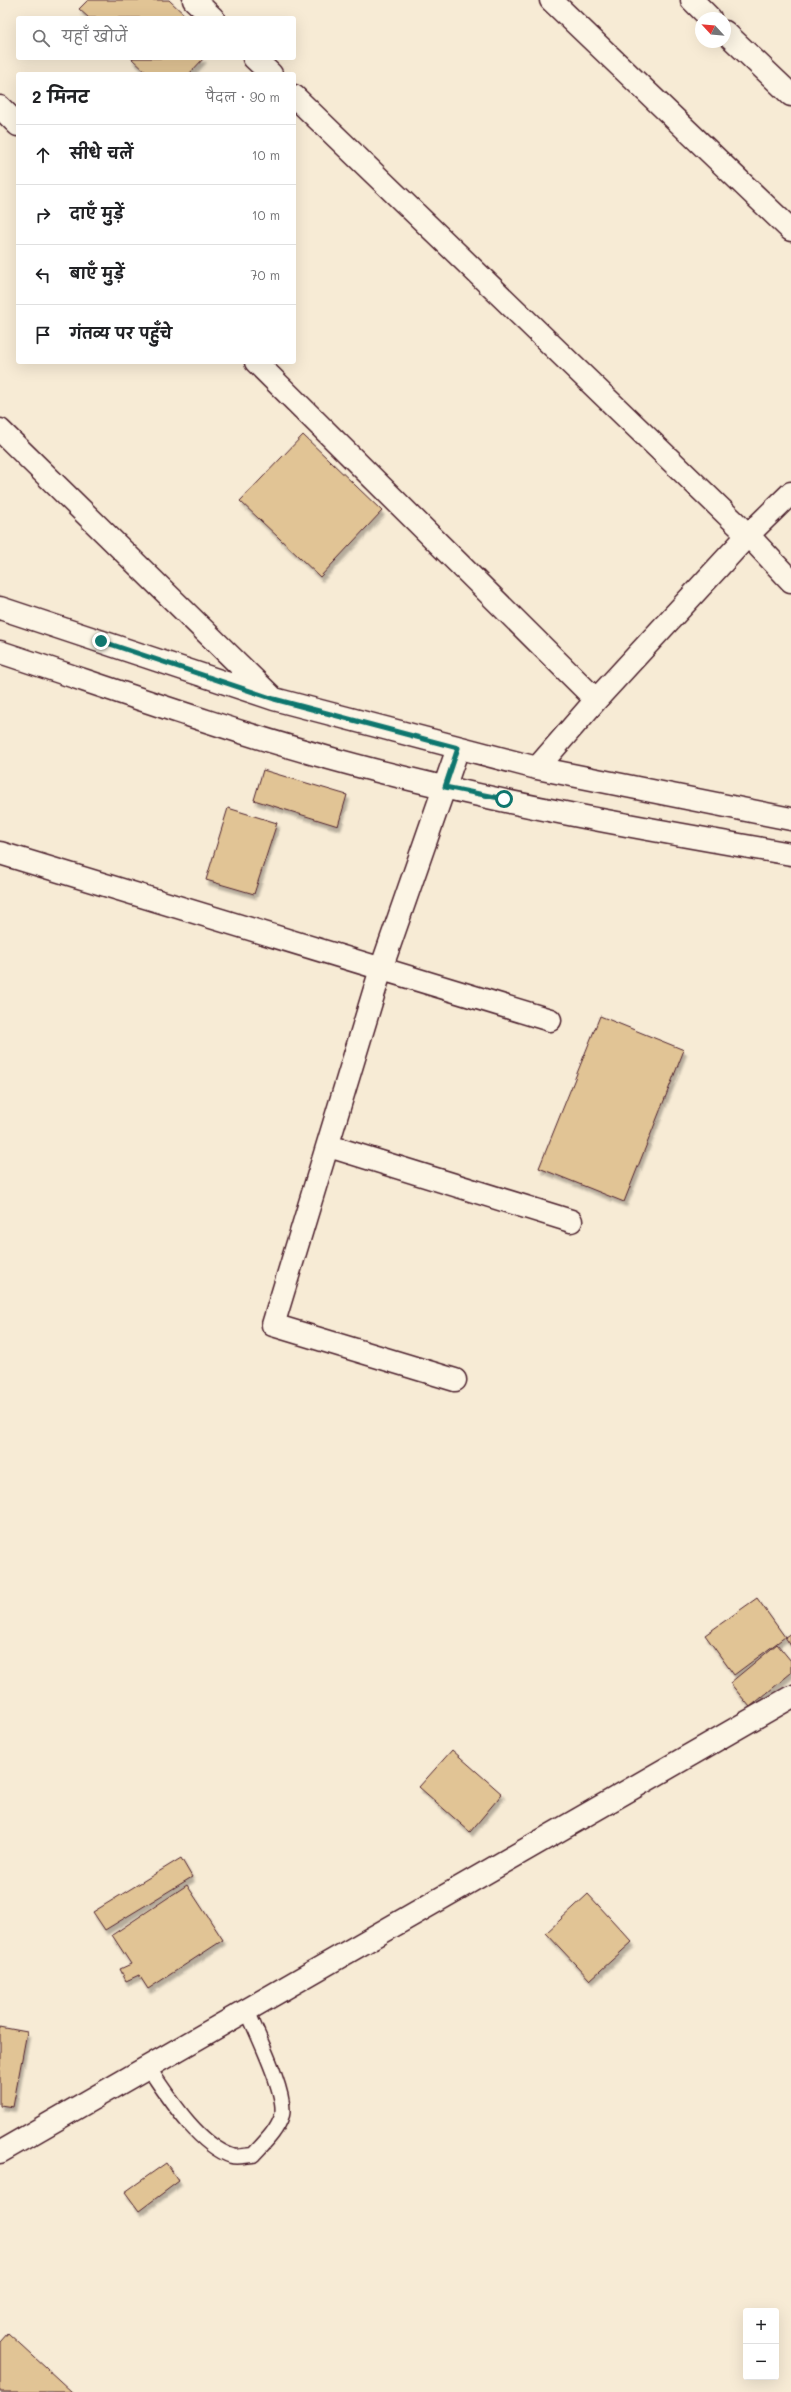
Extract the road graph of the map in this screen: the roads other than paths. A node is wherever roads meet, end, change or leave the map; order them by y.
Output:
1 (194, 0) edge
2 (551, 0) edge
3 (692, 0) edge
4 (704, 12) edge
5 (211, 16) edge
6 (731, 38) edge
7 (256, 60) edge
8 (269, 72) edge
9 (791, 95) edge
10 (296, 98) edge
11 (0, 107) edge
12 (16, 123) edge
13 (791, 230) edge
14 (258, 364) edge
15 (0, 430) edge
16 (791, 493) edge
17 (748, 535) junction
18 (791, 580) edge
19 (0, 608) edge
20 (0, 652) edge
21 (274, 699) junction
22 (596, 700) junction
23 (458, 748) junction
24 (537, 768) junction
25 (445, 787) junction
26 (791, 819) edge
27 (0, 853) edge
28 (791, 854) edge
29 (381, 969) junction
30 (550, 1020) dead end
31 (329, 1146) junction
32 (571, 1221) dead end
33 (455, 1380) dead end
34 (791, 1697) edge
35 (247, 2010) junction
36 (148, 2067) junction
37 (0, 2152) edge

1 - 5 street
2 - 13 street
3 - 4 street
6 - 9 street
7 - 8 street
10 - 17 street
11 - 12 street
14 - 22 street
15 - 21 street
16 - 17 street
17 - 18 street
17 - 22 street
19 - 21 street
20 - 25 street
21 - 23 street
22 - 24 street
23 - 24 street
23 - 25 street
24 - 26 street
25 - 28 street
25 - 29 street
27 - 29 street
29 - 30 street
29 - 31 street
31 - 32 street
31 - 33 street
34 - 35 street
35 - 36 street
35 - 36 lane
36 - 37 street

